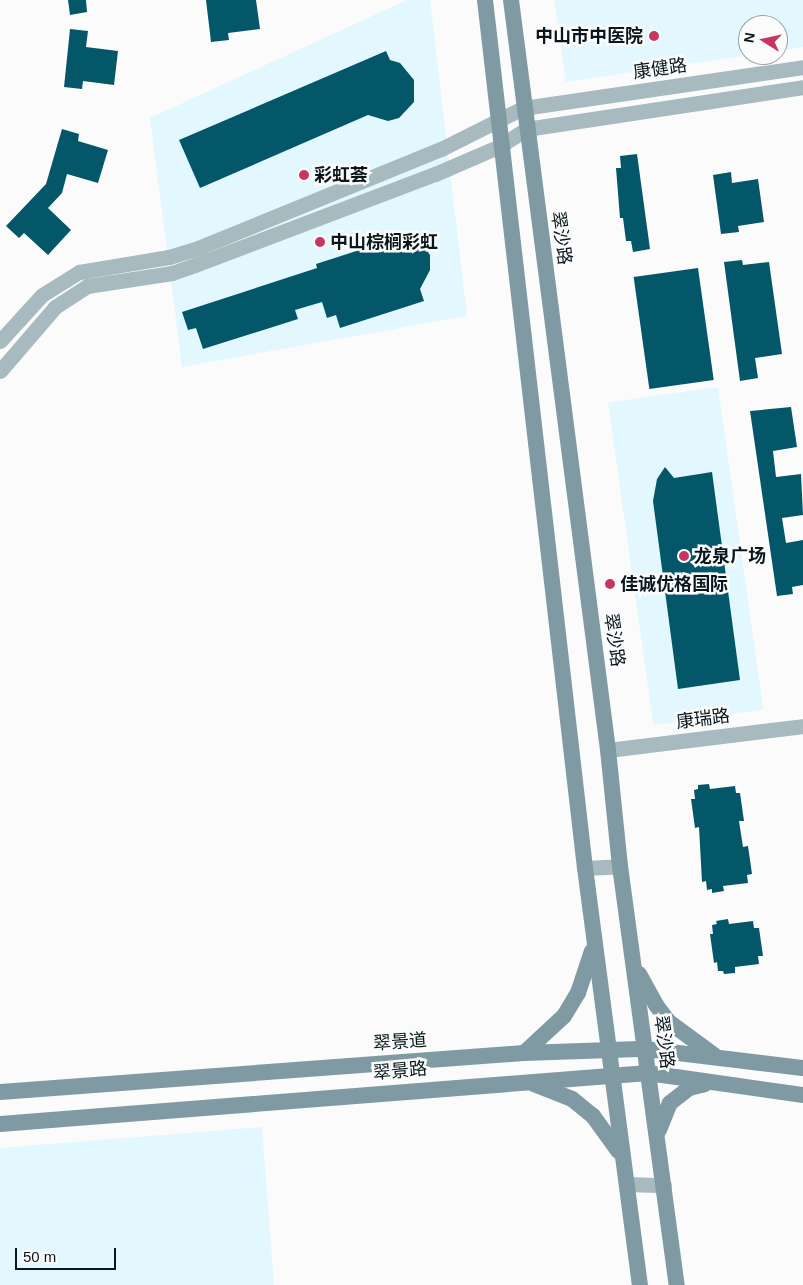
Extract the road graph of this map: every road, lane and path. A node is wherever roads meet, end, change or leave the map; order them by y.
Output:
1 (484, 0) edge
2 (510, 0) edge
3 (803, 67) edge
4 (803, 87) edge
5 (523, 108) junction
6 (497, 120) junction
7 (526, 129) junction
8 (500, 146) junction
9 (287, 212) junction
10 (293, 228) junction
11 (0, 341) edge
12 (0, 371) edge
13 (803, 726) edge
14 (608, 750) junction
15 (620, 866) junction
16 (585, 868) junction
17 (594, 941) junction
18 (631, 947) junction
19 (645, 1049) junction
20 (611, 1050) junction
21 (524, 1053) junction
22 (721, 1058) junction
23 (803, 1068) edge
24 (648, 1074) junction
25 (612, 1075) junction
26 (522, 1081) junction
27 (713, 1083) junction
28 (0, 1092) edge
29 (803, 1094) edge
30 (0, 1124) edge
31 (658, 1137) junction
32 (623, 1160) junction
33 (626, 1184) junction
34 (664, 1185) junction
35 (640, 1285) edge
36 (677, 1285) edge

1 - 6 main road
2 - 5 main road, 翠沙路
3 - 5 street, 康健路
4 - 7 street
5 - 6 street, 康健路
5 - 7 main road, 翠沙路
6 - 8 main road
6 - 9 street, 康健路
7 - 8 street
7 - 14 main road, 翠沙路
8 - 10 street
8 - 16 main road
9 - 10 street
9 - 11 street, 康健路
10 - 12 street
13 - 14 street, 康瑞路
14 - 15 main road, 翠沙路
15 - 16 street
15 - 18 main road, 翠沙路
16 - 17 main road
17 - 20 main road
17 - 21 main road
18 - 19 main road, 翠沙路
18 - 22 main road
19 - 20 main road, 翠景道
19 - 22 main road, 翠景道
19 - 24 main road, 翠沙路
20 - 21 main road, 翠景道
20 - 25 main road
21 - 28 main road, 翠景道
22 - 23 main road, 翠景道
24 - 25 main road, 翠景路
24 - 27 main road, 翠景路
24 - 31 main road, 翠沙路
25 - 26 main road, 翠景路
25 - 32 main road
26 - 30 main road, 翠景路
26 - 32 main road
27 - 29 main road, 翠景路
27 - 31 main road
31 - 34 main road, 翠沙路
32 - 33 main road
33 - 34 street
33 - 35 main road
34 - 36 main road, 翠沙路

